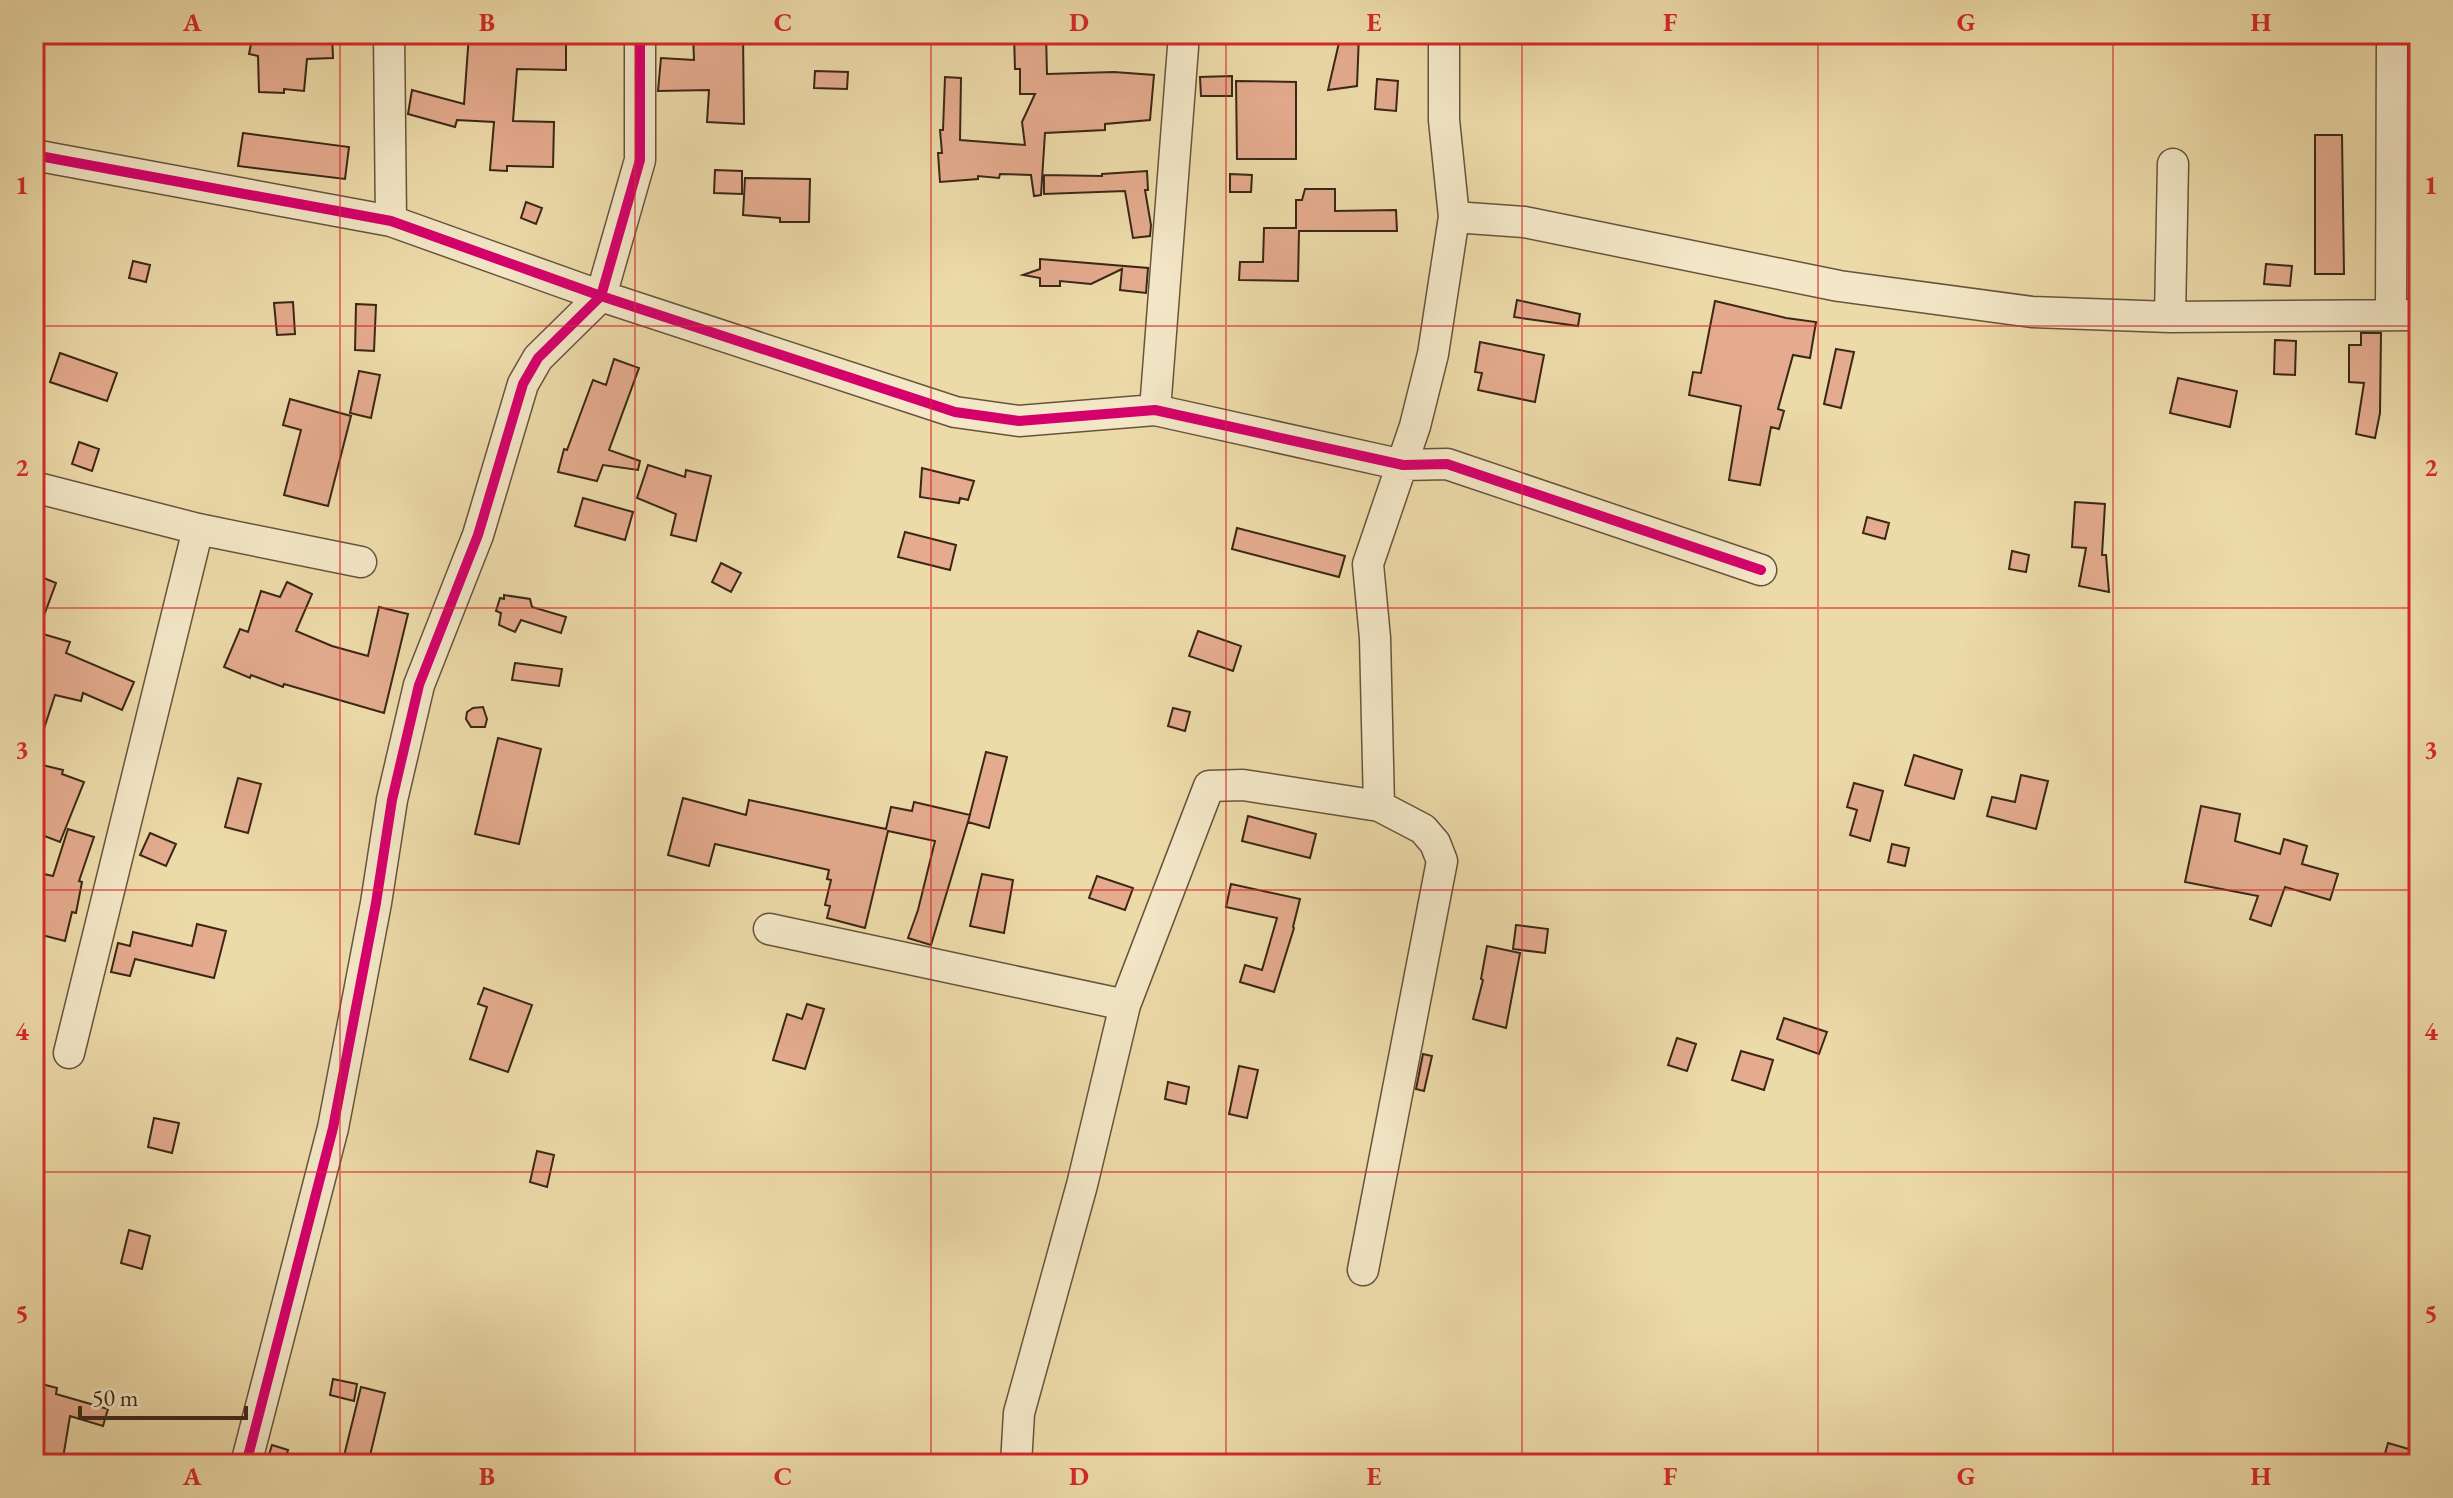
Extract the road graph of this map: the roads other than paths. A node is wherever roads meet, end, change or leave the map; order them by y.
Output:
1 (389, 34) edge
2 (640, 34) edge
3 (1184, 34) edge
4 (1444, 34) edge
5 (2392, 34) edge
6 (34, 155) edge
7 (2173, 164) dead end
8 (1454, 217) junction
9 (391, 221) junction
10 (601, 296) junction
11 (2405, 314) edge
12 (2170, 317) junction
13 (1155, 410) junction
14 (1403, 465) junction
15 (34, 487) edge
16 (198, 529) junction
17 (361, 562) dead end
18 (1761, 570) dead end
19 (1379, 806) junction
20 (769, 929) dead end
21 (1125, 1005) junction
22 (69, 1053) dead end
23 (1363, 1270) dead end
24 (246, 1464) edge
25 (1016, 1464) edge

1 - 9 street
2 - 10 street
3 - 13 street
4 - 8 street
5 - 11 street
6 - 9 street
7 - 12 street
8 - 12 street
8 - 14 street
9 - 10 street
10 - 13 street
10 - 24 street
11 - 12 street
13 - 14 street
14 - 18 street
14 - 19 street
15 - 16 street
16 - 17 street
16 - 22 street
19 - 21 street
19 - 23 street
20 - 21 street
21 - 25 street

